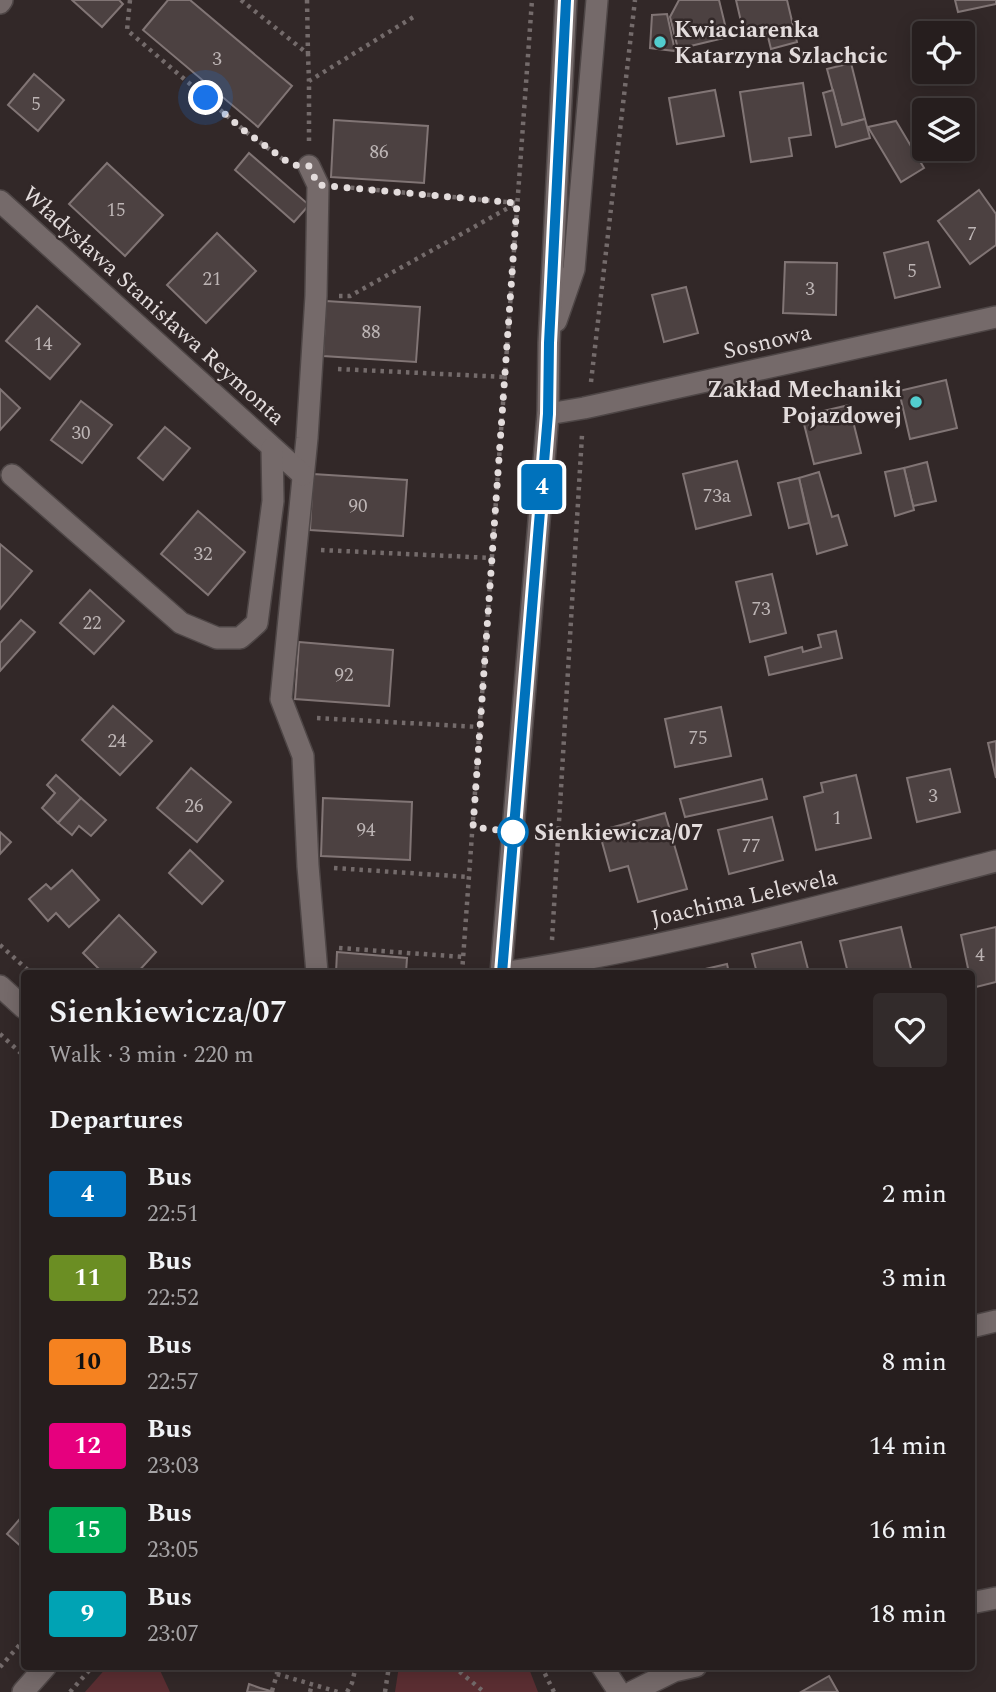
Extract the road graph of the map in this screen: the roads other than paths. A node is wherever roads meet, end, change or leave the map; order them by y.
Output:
1 (566, 0) edge
2 (597, 0) edge
3 (314, 175) road end
4 (0, 201) edge
5 (996, 317) edge
6 (549, 343) junction
7 (548, 414) junction
8 (272, 448) junction
9 (12, 475) dead end
10 (303, 475) junction
11 (996, 861) edge
12 (317, 970) edge
13 (502, 970) edge
14 (523, 970) edge
15 (0, 986) edge
16 (21, 1005) edge
17 (996, 1321) edge
18 (975, 1326) edge
19 (996, 1598) edge
20 (975, 1602) edge
21 (42, 1670) edge
22 (605, 1670) edge
23 (678, 1670) edge
24 (23, 1692) edge
25 (619, 1692) edge
26 (632, 1692) edge

1 - 6 street
2 - 6 street
3 - 10 street
4 - 8 street, Władysława Stanisława Reymonta
5 - 7 street, Sosnowa
6 - 7 street
7 - 13 street
8 - 9 street, Władysława Stanisława Reymonta
8 - 10 street, Władysława Stanisława Reymonta
10 - 12 street
11 - 14 street, Joachima Lelewela
15 - 16 street
17 - 18 street
19 - 20 street
21 - 24 street
22 - 25 street
23 - 26 street

